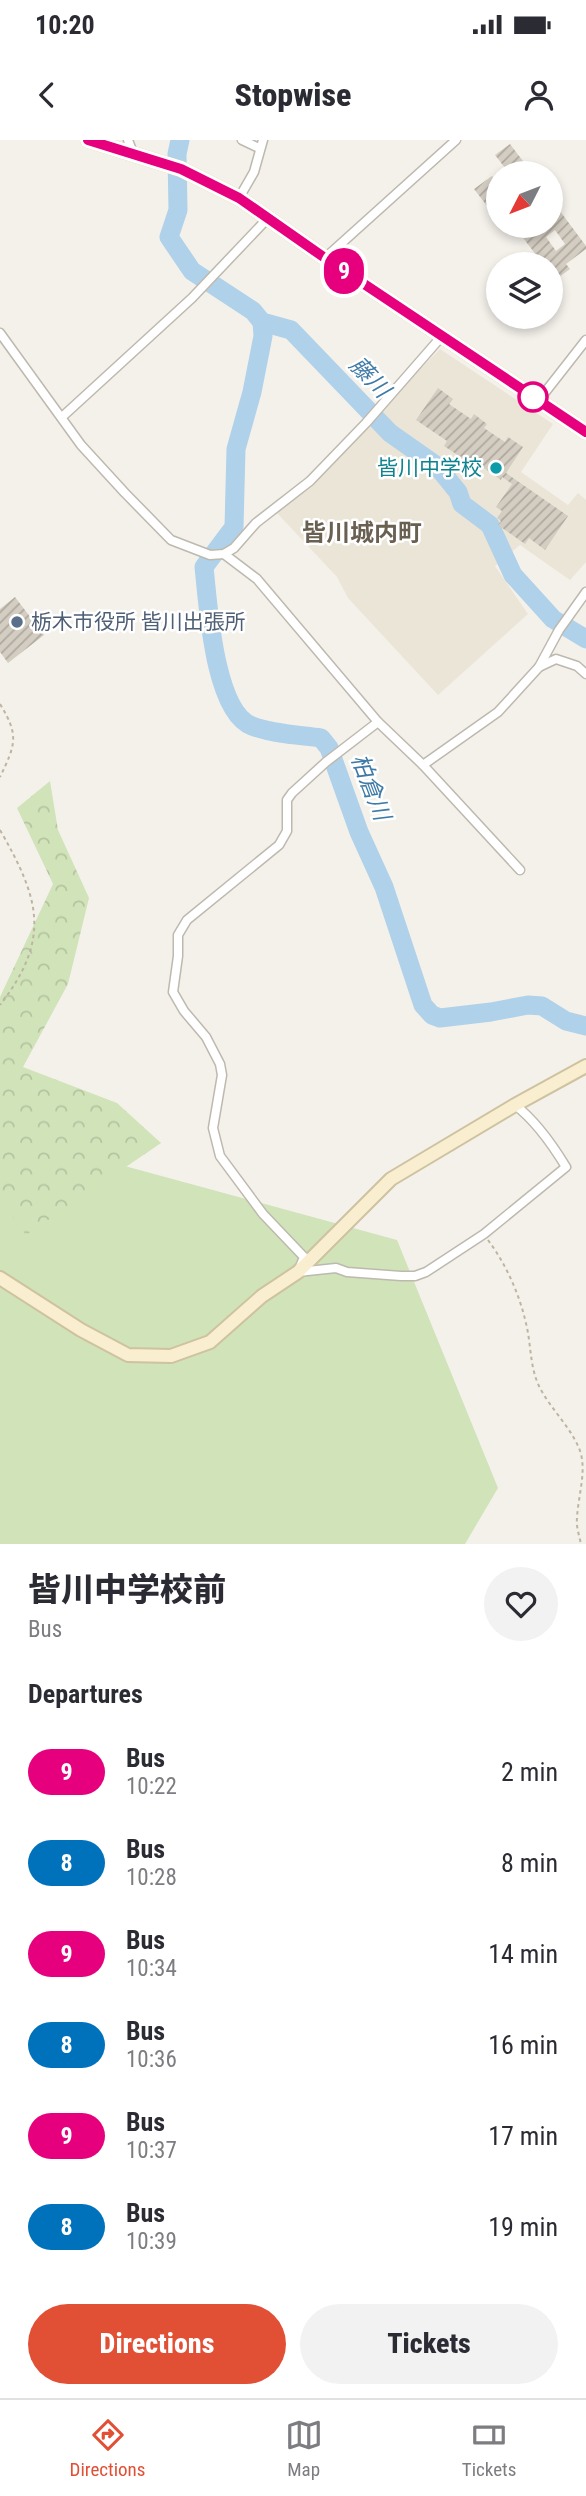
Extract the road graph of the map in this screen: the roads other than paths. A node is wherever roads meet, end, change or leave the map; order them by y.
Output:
1 (88, 140) edge
2 (242, 140) edge
3 (456, 140) edge
4 (261, 144) edge
5 (130, 146) edge
6 (239, 198) junction
7 (268, 218) junction
8 (325, 258) junction
9 (0, 334) edge
10 (442, 336) junction
11 (586, 340) edge
12 (539, 400) junction
13 (62, 417) junction
14 (586, 432) edge
15 (224, 554) junction
16 (586, 592) edge
17 (539, 667) junction
18 (586, 674) edge
19 (378, 722) junction
20 (423, 765) junction
21 (520, 870) dead end
22 (586, 1066) edge
23 (515, 1105) junction
24 (298, 1272) junction
25 (0, 1278) edge

1 - 5 main road
2 - 4 street
3 - 8 street
4 - 6 street
5 - 6 main road
6 - 7 main road
7 - 8 main road
7 - 13 street
8 - 10 main road
9 - 13 street
10 - 12 main road
10 - 15 street
11 - 12 street
12 - 14 main road
13 - 15 street
15 - 19 street
16 - 17 street
17 - 18 street
17 - 20 street
19 - 20 street
19 - 24 street
20 - 21 street
22 - 23 street
23 - 24 street
23 - 24 street
24 - 25 street

